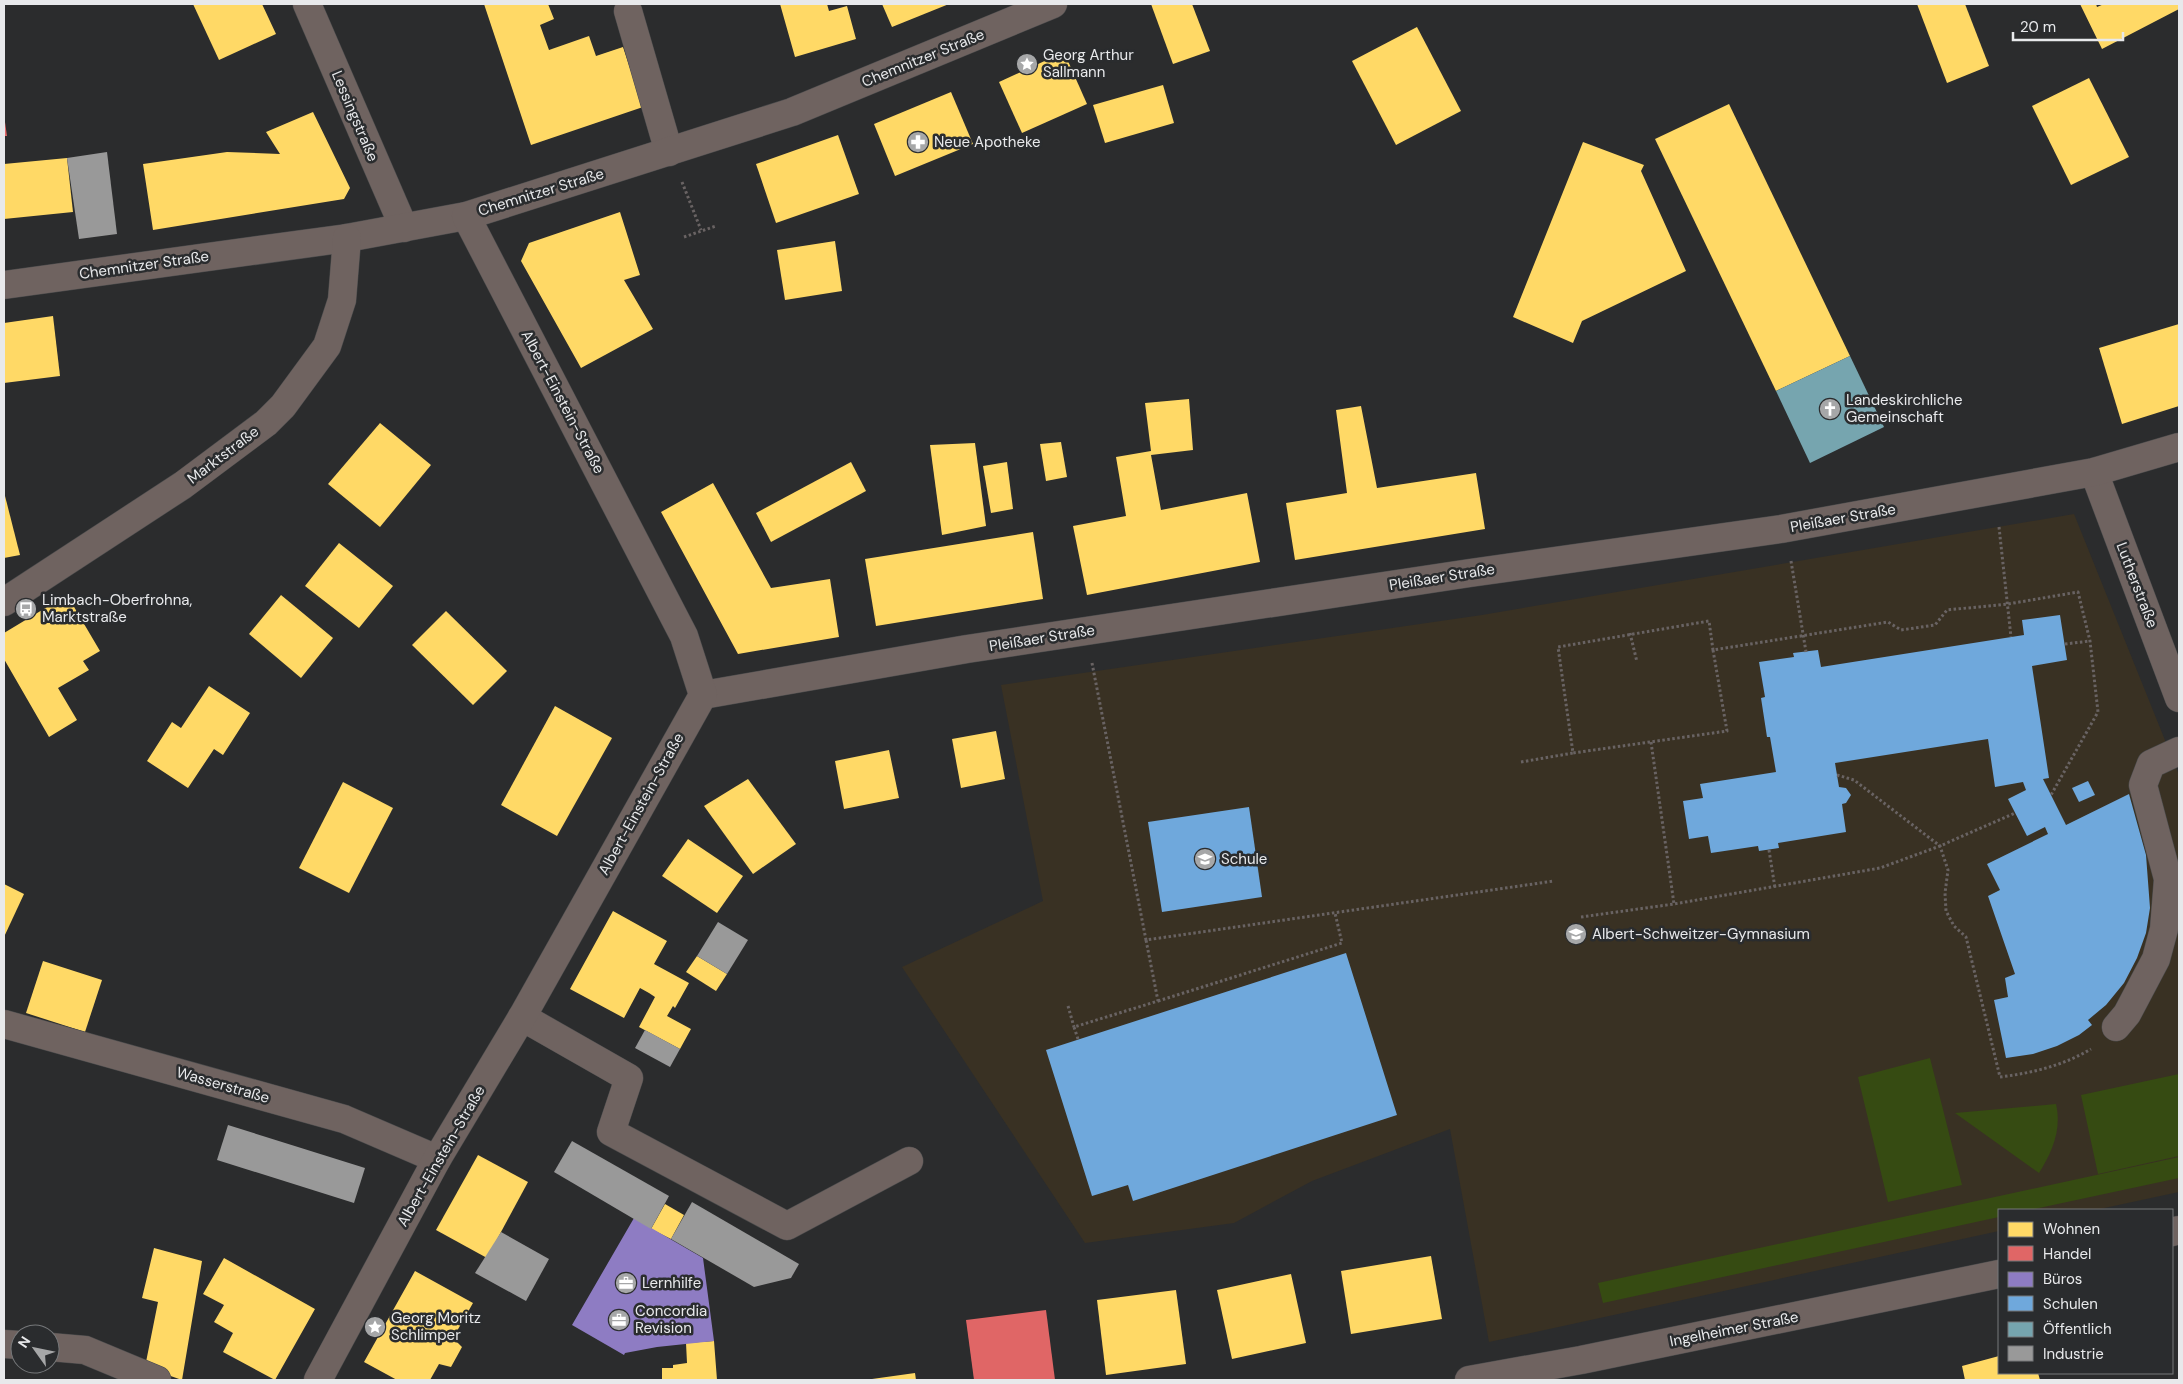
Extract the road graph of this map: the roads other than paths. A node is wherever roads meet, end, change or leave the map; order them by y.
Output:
1 (307, 4) edge
2 (1053, 4) edge
3 (628, 11) dead end
4 (669, 152) junction
5 (466, 216) junction
6 (404, 228) junction
7 (347, 238) junction
8 (4, 285) edge
9 (2179, 447) edge
10 (2094, 472) junction
11 (4, 602) edge
12 (703, 695) junction
13 (2179, 698) edge
14 (2179, 751) edge
15 (522, 1017) junction
16 (4, 1024) edge
17 (2116, 1027) road end
18 (437, 1159) junction
19 (909, 1161) dead end
20 (1998, 1274) edge
21 (60, 1348) edge
22 (157, 1380) edge
23 (318, 1380) edge
24 (1469, 1380) edge

1 - 6 street, Lessingstraße
2 - 4 street, Chemnitzer Straße
3 - 4 street
4 - 5 street, Chemnitzer Straße
5 - 6 street, Chemnitzer Straße
5 - 12 street, Albert-Einstein-Straße
6 - 7 street, Chemnitzer Straße
7 - 8 street, Chemnitzer Straße
7 - 11 street, Marktstraße
9 - 10 street, Pleißaer Straße
10 - 12 street, Pleißaer Straße
10 - 13 street, Lutherstraße
12 - 15 street, Albert-Einstein-Straße
14 - 17 street
15 - 18 street, Albert-Einstein-Straße
15 - 19 street
16 - 18 street, Wasserstraße
18 - 23 street, Albert-Einstein-Straße
20 - 24 street, Ingelheimer Straße
21 - 22 street

